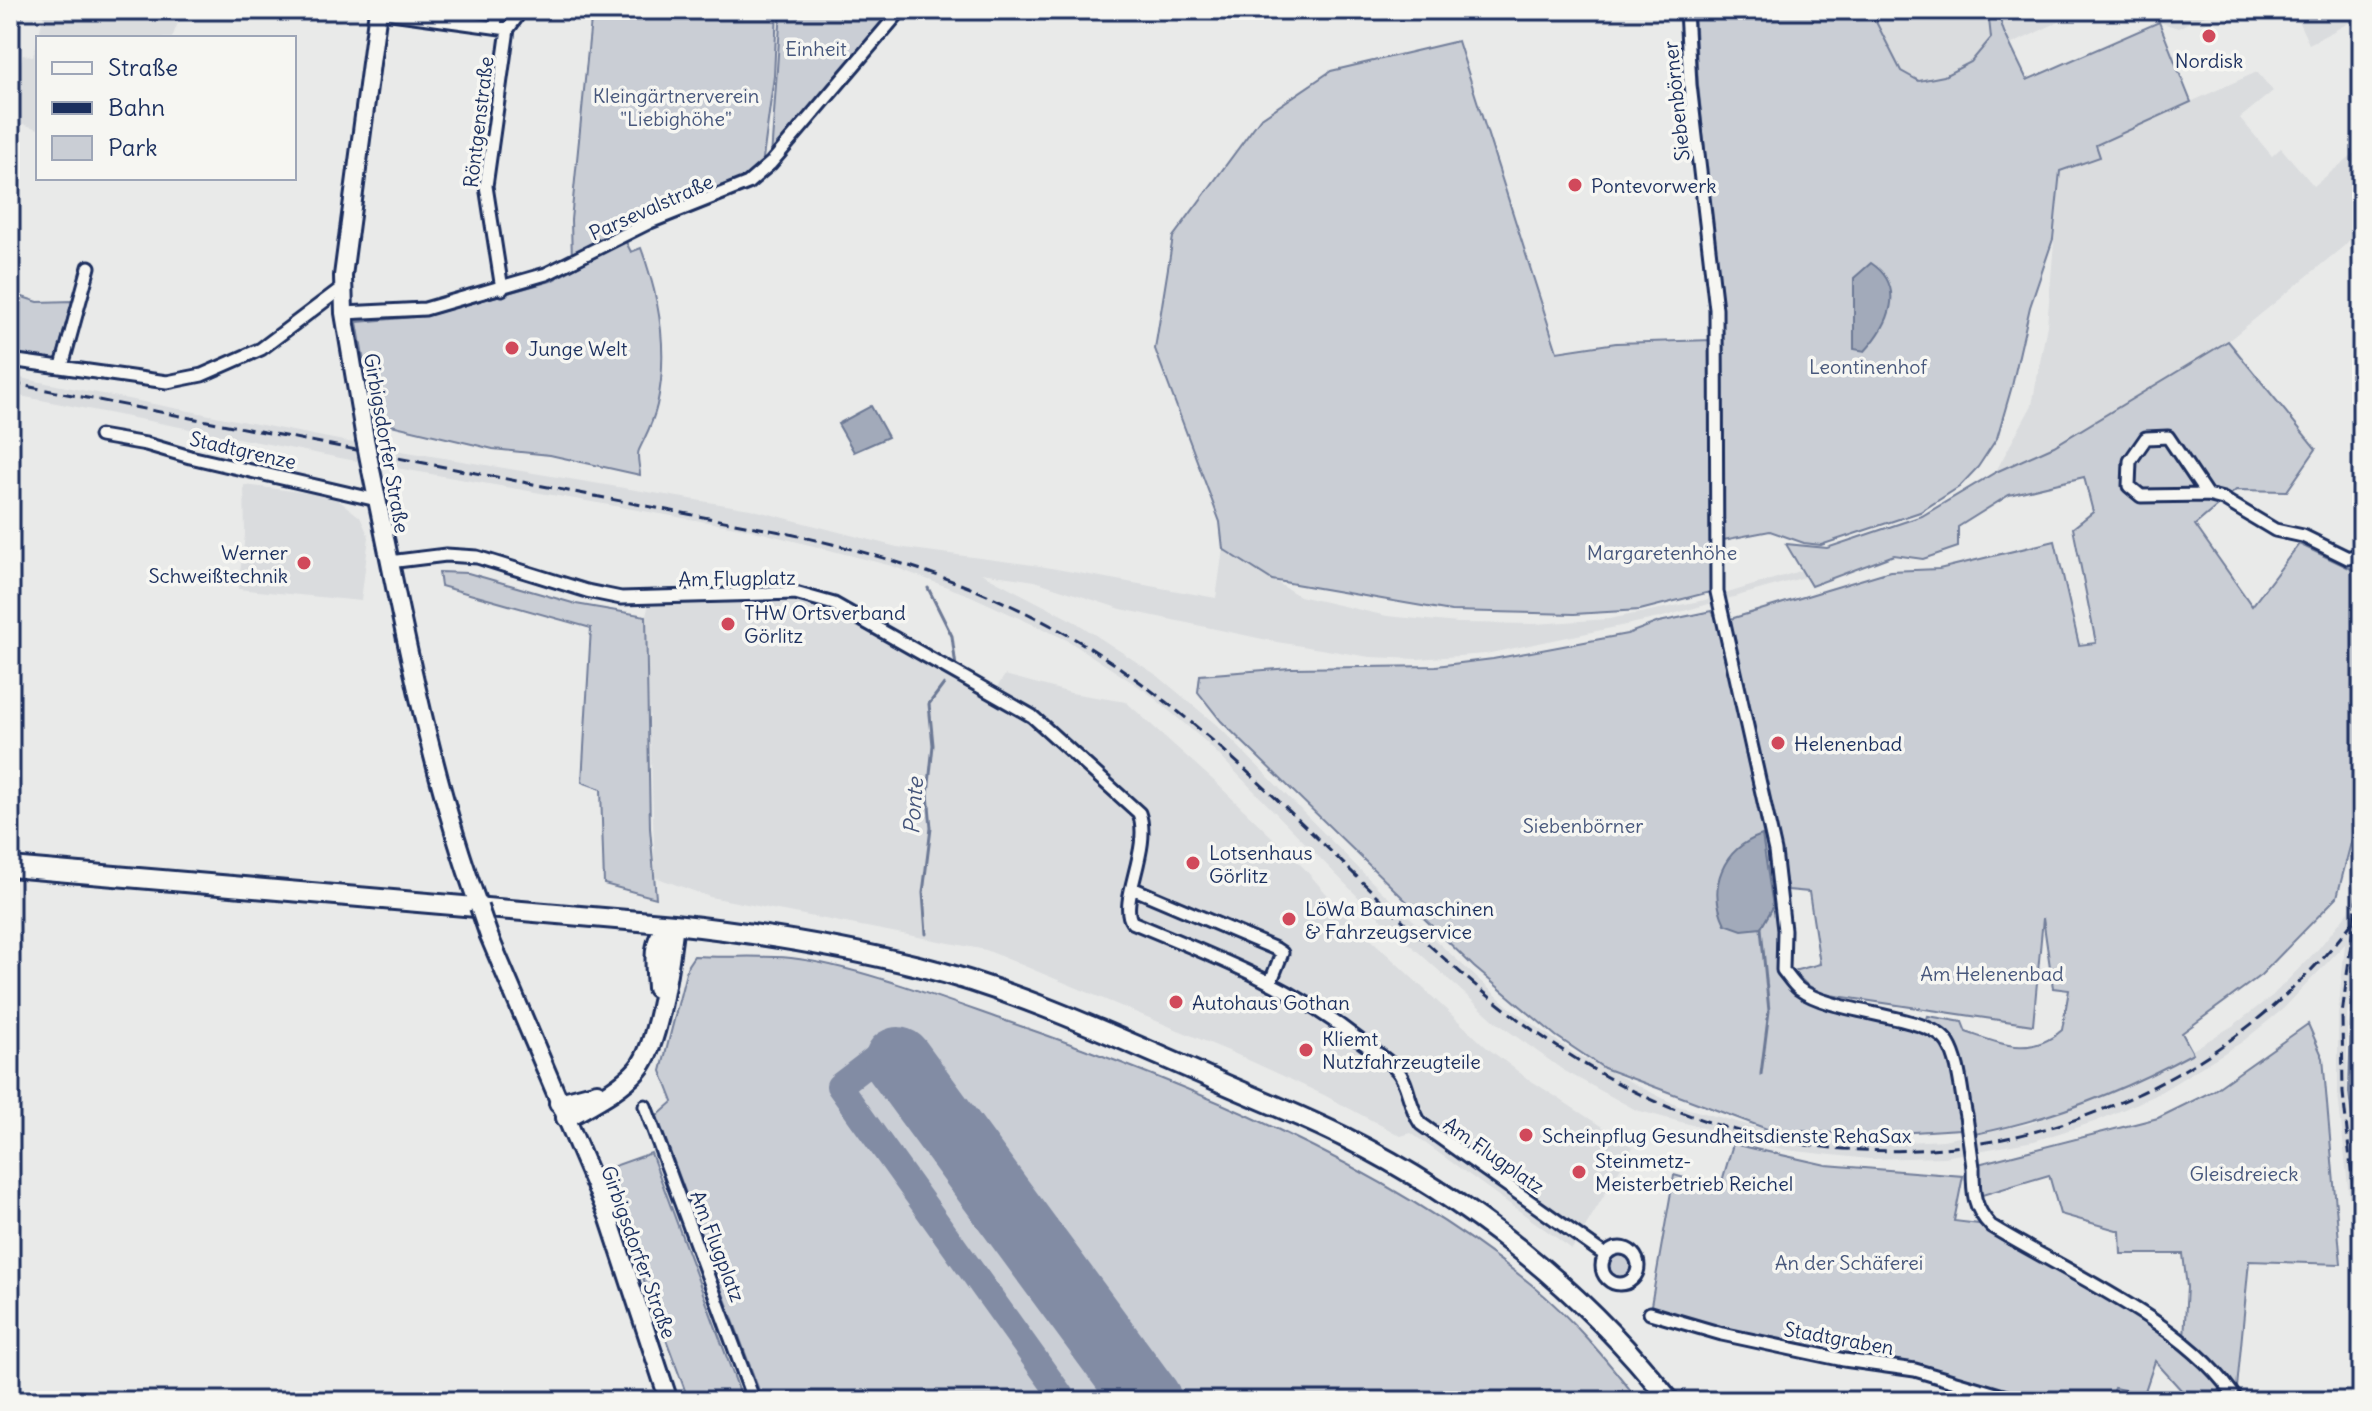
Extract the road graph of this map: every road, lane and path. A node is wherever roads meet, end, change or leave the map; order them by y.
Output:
1 (497, 10) edge
2 (517, 10) edge
3 (901, 10) edge
4 (1686, 10) edge
5 (377, 11) edge
6 (495, 26) junction
7 (508, 29) junction
8 (89, 267) dead end
9 (343, 287) junction
10 (502, 289) junction
11 (344, 313) junction
12 (10, 360) edge
13 (62, 366) junction
14 (100, 436) dead end
15 (2207, 495) junction
16 (377, 500) junction
17 (2362, 553) edge
18 (389, 562) junction
19 (10, 867) edge
20 (1132, 888) junction
21 (626, 921) junction
22 (674, 924) junction
23 (655, 958) junction
24 (1271, 981) junction
25 (657, 1015) junction
26 (645, 1106) dead end
27 (562, 1111) junction
28 (1605, 1255) dead end
29 (1650, 1313) dead end
30 (669, 1401) edge
31 (754, 1401) edge
32 (1670, 1401) edge
33 (2020, 1401) edge
34 (2237, 1401) edge

1 - 6 street
2 - 7 street, Röntgenstraße
3 - 10 street, Parsevalstraße
4 - 34 street, Siebenbörner, bridge
5 - 6 street
5 - 9 street, Girbigsdorfer Straße
6 - 7 street
7 - 10 street, Röntgenstraße
8 - 13 street
9 - 11 street, Girbigsdorfer Straße
9 - 13 street
10 - 11 street, Parsevalstraße
11 - 16 street, Girbigsdorfer Straße, bridge
12 - 13 street
14 - 16 street, Stadtgrenze
15 - 15 street
15 - 17 street
16 - 18 street, Girbigsdorfer Straße
18 - 20 street, Am Flugplatz
18 - 27 street, Girbigsdorfer Straße, bridge
19 - 21 main road
20 - 24 street, Am Flugplatz
20 - 24 street
21 - 22 main road
21 - 23 main road
22 - 23 main road
22 - 25 main road
22 - 32 main road
23 - 25 main road
24 - 28 street, Am Flugplatz
25 - 27 main road
26 - 31 street, Am Flugplatz
27 - 30 street, Girbigsdorfer Straße
29 - 33 street, Stadtgraben

